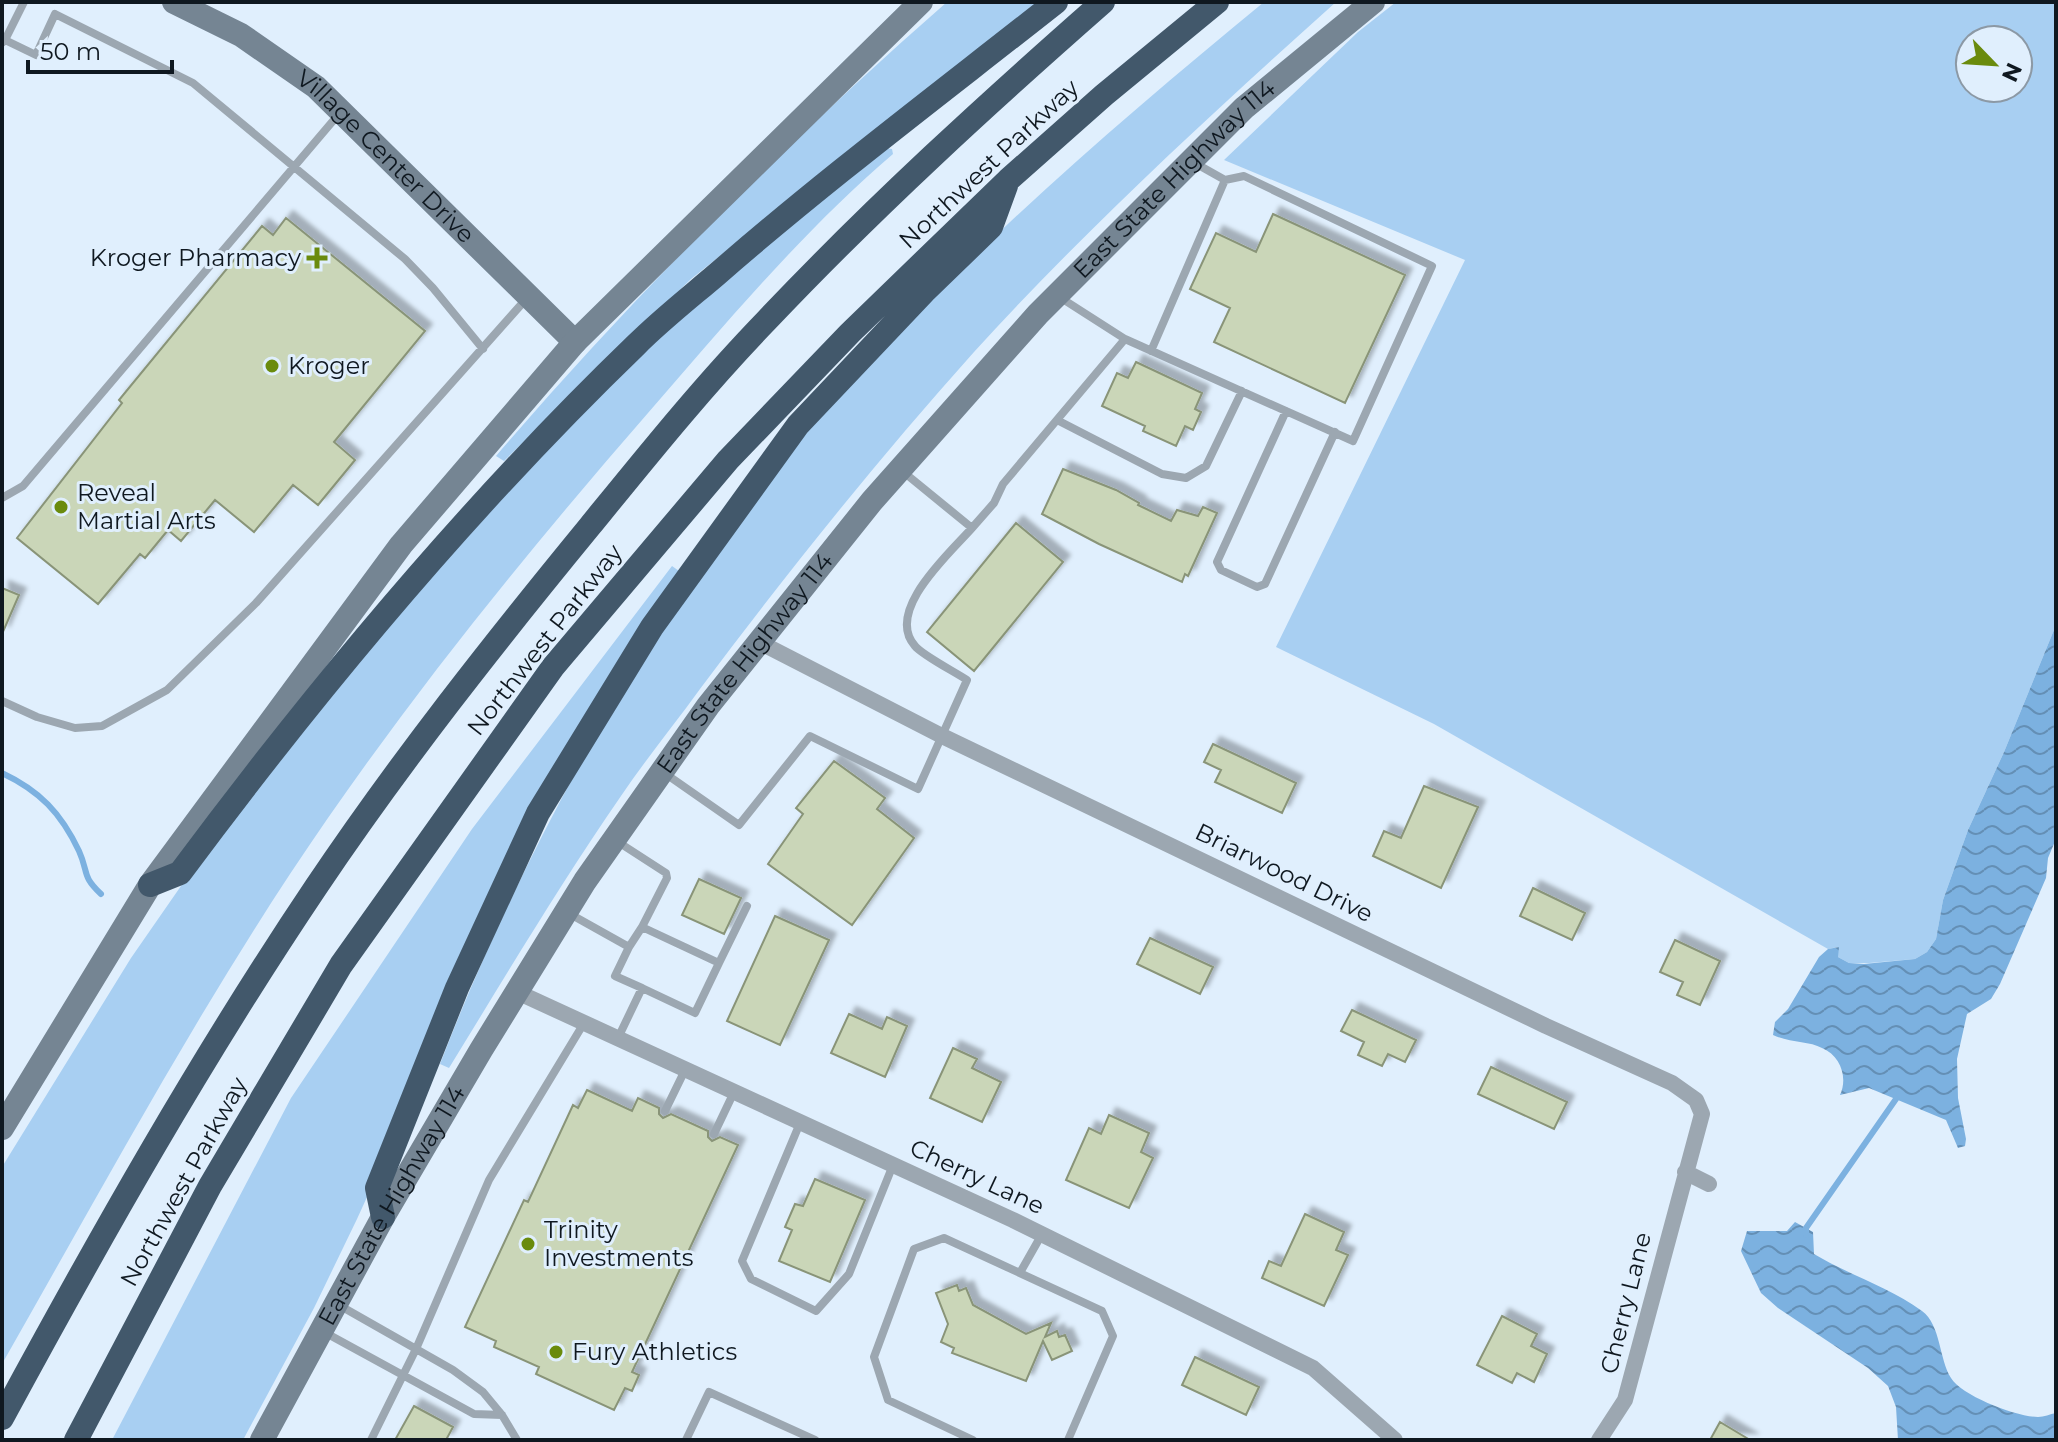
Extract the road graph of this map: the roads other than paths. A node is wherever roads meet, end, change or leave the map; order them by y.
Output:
1 (24, 2) edge
2 (174, 2) edge
3 (921, 2) edge
4 (1056, 2) edge
5 (1103, 2) edge
6 (1217, 2) edge
7 (1373, 2) edge
8 (3, 41) edge
9 (342, 111) junction
10 (1191, 161) junction
11 (294, 166) junction
12 (1008, 180) junction
13 (1225, 180) junction
14 (1057, 295) junction
15 (527, 297) junction
16 (1125, 339) junction
17 (575, 342) junction
18 (483, 349) junction
19 (1151, 351) junction
20 (1242, 391) junction
21 (1286, 411) junction
22 (1057, 420) junction
23 (1335, 432) junction
24 (900, 470) junction
25 (2, 498) edge
26 (972, 528) junction
27 (759, 642) junction
28 (2, 701) edge
29 (940, 735) junction
30 (662, 772) junction
31 (614, 840) junction
32 (150, 885) junction
33 (747, 906) dead end
34 (566, 912) junction
35 (642, 927) junction
36 (629, 947) junction
37 (719, 963) junction
38 (642, 988) junction
39 (517, 992) junction
40 (584, 1023) junction
41 (618, 1038) junction
42 (685, 1069) junction
43 (734, 1092) junction
44 (665, 1111) dead end
45 (800, 1122) junction
46 (2, 1128) edge
47 (714, 1134) dead end
48 (893, 1165) junction
49 (1685, 1172) junction
50 (1709, 1184) dead end
51 (383, 1217) junction
52 (1042, 1234) junction
53 (1021, 1271) junction
54 (336, 1304) junction
55 (322, 1331) junction
56 (416, 1349) junction
57 (402, 1377) junction
58 (502, 1415) junction
59 (2, 1418) edge
60 (76, 1440) edge
61 (262, 1440) edge
62 (371, 1440) edge
63 (517, 1440) edge
64 (686, 1440) edge
65 (815, 1440) edge
66 (973, 1440) edge
67 (1068, 1440) edge
68 (1395, 1440) edge
69 (1599, 1440) edge

1 - 8 lane
2 - 9 main road, Village Center Drive
3 - 17 main road
4 - 32 highway
5 - 59 highway, Northwest Parkway
6 - 12 highway, Northwest Parkway
7 - 10 main road, East State Highway 114
8 - 11 lane
9 - 11 lane
9 - 15 main road, Village Center Drive
10 - 13 lane
10 - 14 main road, East State Highway 114
11 - 18 lane
11 - 25 lane
12 - 51 highway
12 - 60 highway, Northwest Parkway
13 - 19 lane
13 - 23 lane
14 - 16 lane
14 - 24 main road, East State Highway 114
15 - 17 main road, Village Center Drive
15 - 18 lane
16 - 19 lane
16 - 22 lane
17 - 32 main road
18 - 28 lane
19 - 20 lane
20 - 21 lane
20 - 22 lane
21 - 23 lane
21 - 23 lane
22 - 26 lane
24 - 26 lane
24 - 27 main road, East State Highway 114
26 - 29 lane
27 - 29 street, Briarwood Drive
27 - 30 main road, East State Highway 114
29 - 30 lane
29 - 49 street, Briarwood Drive
30 - 31 main road, East State Highway 114
31 - 34 main road, East State Highway 114
31 - 35 lane
32 - 46 main road
33 - 37 lane
34 - 36 lane
34 - 39 main road, East State Highway 114
35 - 36 lane
35 - 37 lane
36 - 38 lane
37 - 38 lane
38 - 41 lane
39 - 40 street, Cherry Lane
39 - 51 main road, East State Highway 114
40 - 41 street, Cherry Lane
40 - 56 lane
41 - 42 street, Cherry Lane
42 - 43 street, Cherry Lane
42 - 44 lane
43 - 45 street, Cherry Lane
43 - 47 lane
45 - 48 street, Cherry Lane
45 - 48 lane
48 - 52 street, Cherry Lane
49 - 50 street
49 - 69 street, Cherry Lane
51 - 54 main road, East State Highway 114
52 - 53 lane
52 - 68 street, Cherry Lane
53 - 66 lane
53 - 67 lane
54 - 55 main road, East State Highway 114
54 - 56 lane
55 - 57 lane
55 - 61 main road, East State Highway 114
56 - 57 lane
56 - 58 lane
57 - 58 lane
57 - 62 lane
58 - 63 lane
64 - 65 lane

